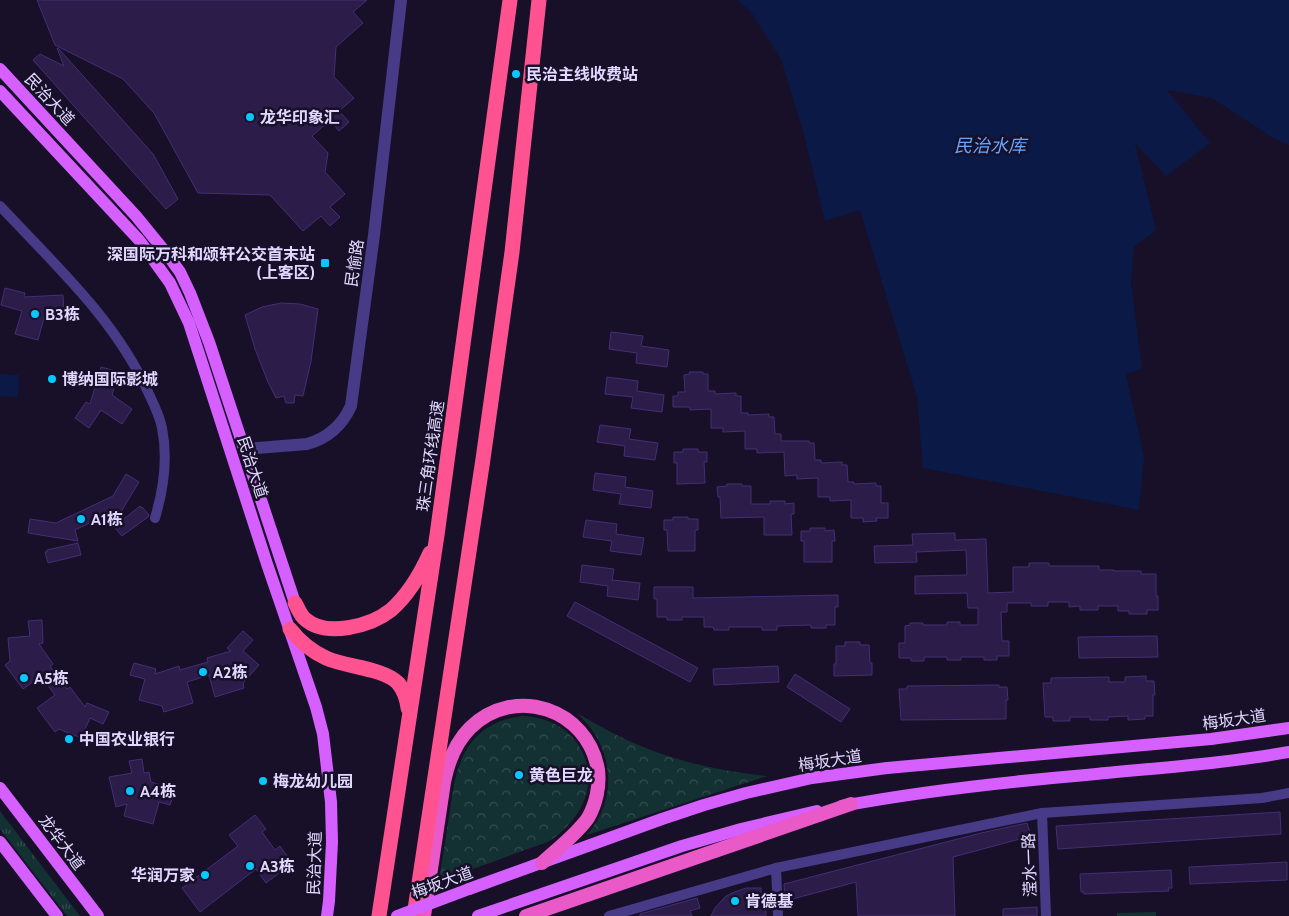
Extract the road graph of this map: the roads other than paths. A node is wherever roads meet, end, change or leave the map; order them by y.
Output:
1 (401, 0) edge
2 (510, 0) edge
3 (539, 0) edge
4 (0, 69) edge
5 (0, 91) edge
6 (0, 206) edge
7 (244, 449) junction
8 (155, 518) dead end
9 (437, 535) junction
10 (295, 603) joint
11 (290, 629) junction
12 (409, 718) junction
13 (1289, 728) edge
14 (1289, 752) edge
15 (0, 788) edge
16 (1289, 793) edge
17 (851, 804) junction
18 (1042, 813) junction
19 (0, 842) edge
20 (542, 863) junction
21 (776, 868) junction
22 (57, 916) edge
23 (98, 916) edge
24 (328, 916) edge
25 (379, 916) edge
26 (397, 916) edge
27 (414, 916) edge
28 (424, 916) edge
29 (478, 916) edge
30 (526, 916) edge
31 (609, 916) edge
32 (778, 916) edge
33 (1046, 916) edge

1 - 7 street, 民愉路
2 - 9 highway, 珠三角环线高速
3 - 27 highway
4 - 7 main road, 民治大道
5 - 11 main road, 民治大道
6 - 8 street
7 - 10 main road, 民治大道
9 - 10 highway
9 - 12 highway, 珠三角环线高速
11 - 12 highway
11 - 24 main road, 民治大道
12 - 25 highway, 珠三角环线高速
13 - 20 main road, 梅坂大道
14 - 17 main road
15 - 23 main road, 龙华大道
16 - 18 street
17 - 29 main road
17 - 30 highway
18 - 21 street
18 - 33 street, 滢水一路
19 - 22 main road
20 - 26 main road, 梅坂大道, bridge
20 - 28 highway
21 - 31 street
21 - 32 street

